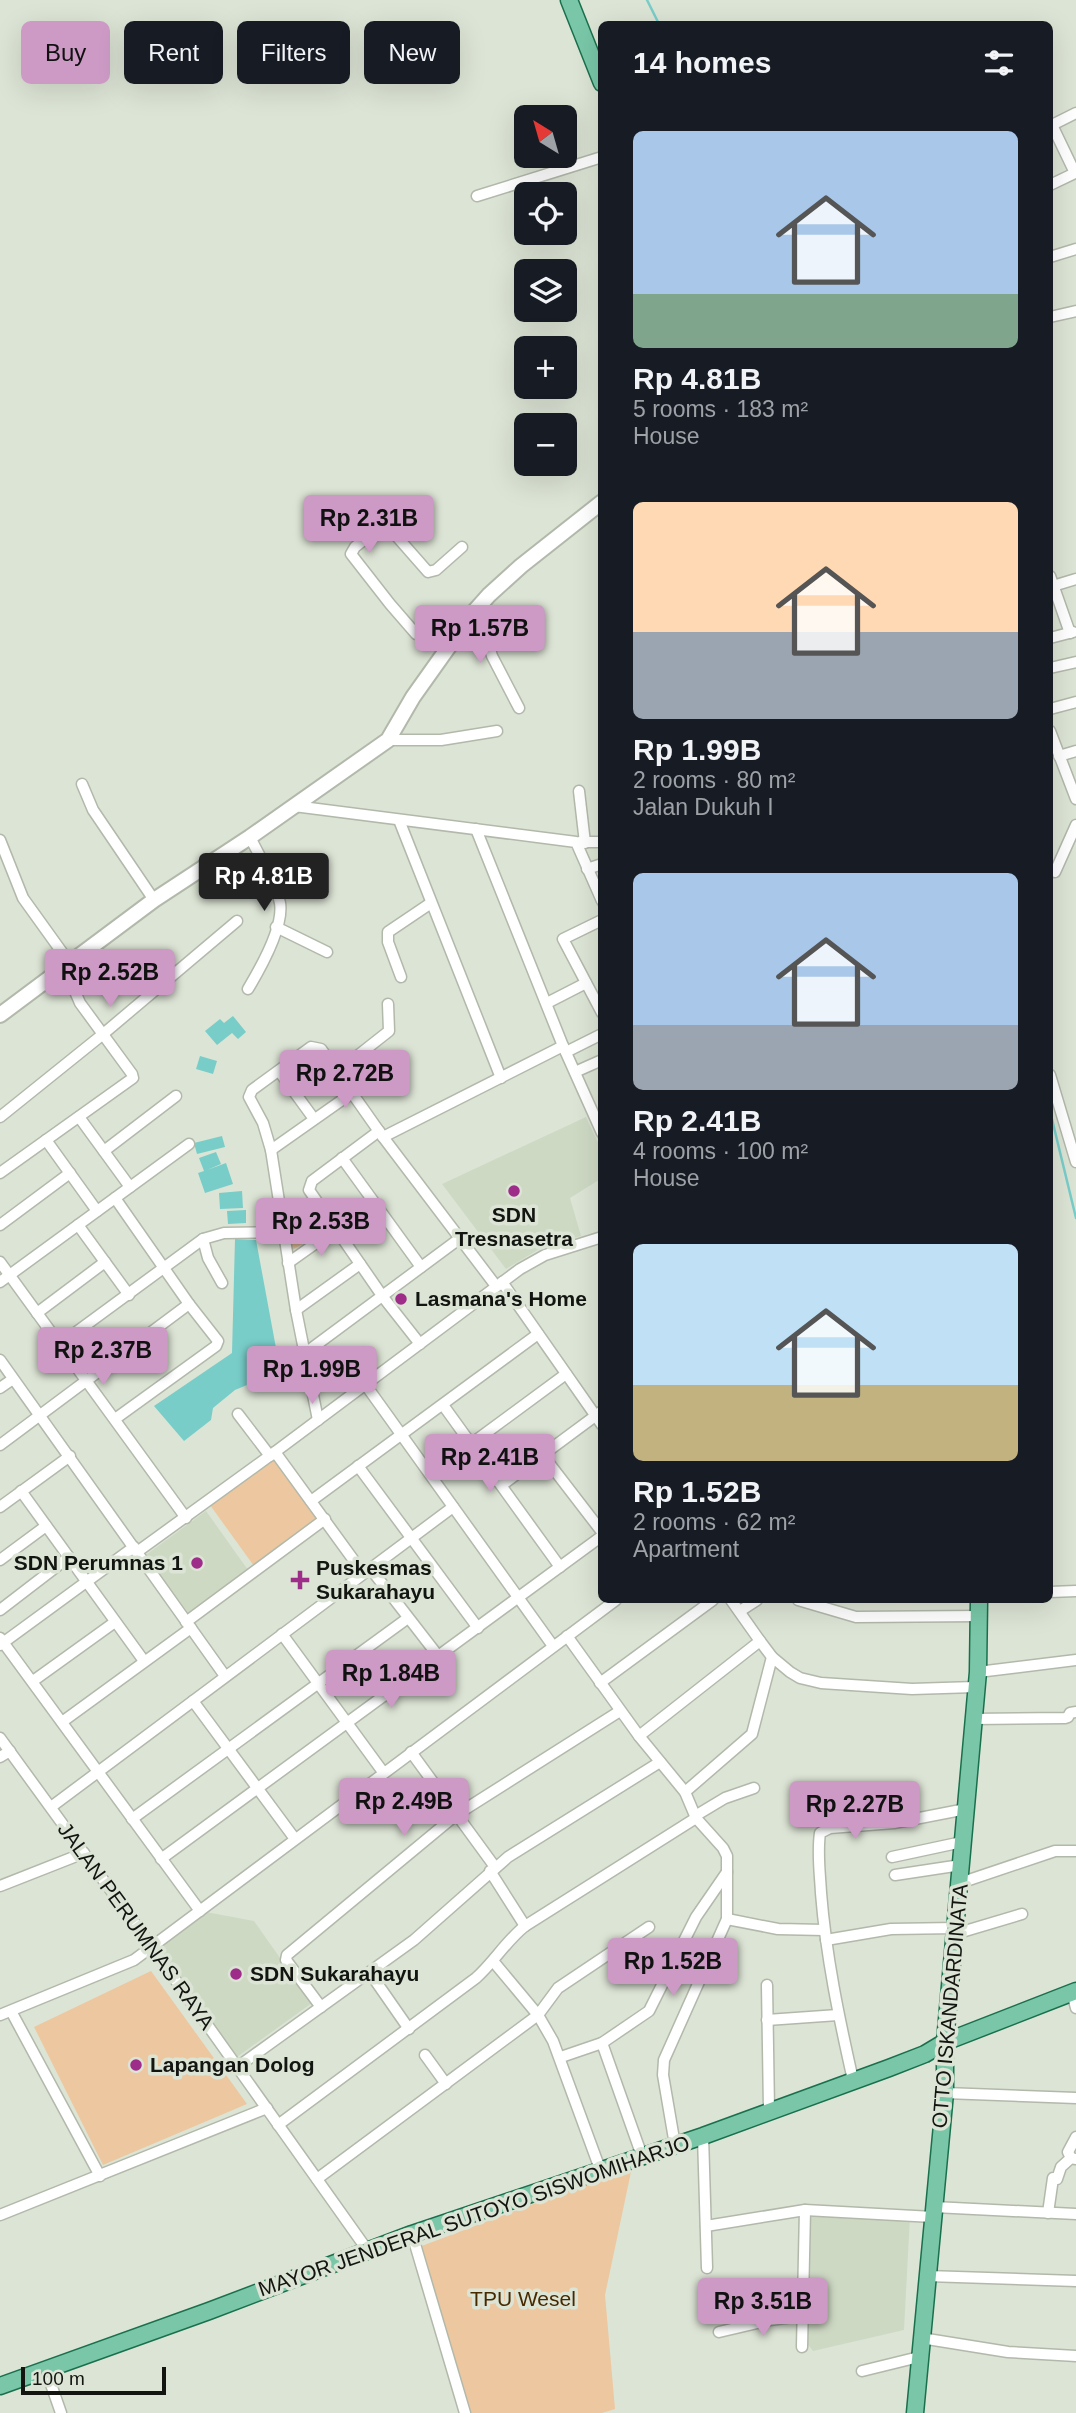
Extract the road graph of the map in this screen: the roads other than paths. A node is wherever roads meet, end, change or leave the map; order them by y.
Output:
1 (569, 0) edge
2 (598, 73) edge
3 (1076, 113) edge
4 (1053, 124) edge
5 (1053, 129) edge
6 (598, 158) edge
7 (1053, 185) edge
8 (477, 197) dead end
9 (1076, 249) edge
10 (1053, 256) edge
11 (1076, 310) edge
12 (1053, 316) edge
13 (598, 505) edge
14 (462, 547) dead end
15 (1076, 579) edge
16 (1053, 581) edge
17 (1053, 583) edge
18 (478, 607) junction
19 (463, 628) junction
20 (1073, 632) edge
21 (1053, 637) edge
22 (1076, 662) edge
23 (1053, 667) edge
24 (1076, 702) edge
25 (519, 708) dead end
26 (1053, 708) edge
27 (497, 731) dead end
28 (1053, 739) edge
29 (388, 740) junction
30 (1076, 751) edge
31 (1061, 760) junction
32 (1053, 766) edge
33 (82, 784) dead end
34 (579, 791) dead end
35 (1076, 799) edge
36 (293, 806) junction
37 (399, 820) junction
38 (1076, 825) edge
39 (476, 829) junction
40 (250, 837) junction
41 (0, 840) edge
42 (598, 842) edge
43 (581, 843) junction
44 (598, 865) edge
45 (587, 869) junction
46 (1055, 872) dead end
47 (598, 892) edge
48 (154, 900) junction
49 (431, 904) junction
50 (237, 920) dead end
51 (598, 922) edge
52 (276, 928) junction
53 (327, 952) dead end
54 (67, 964) junction
55 (401, 977) dead end
56 (586, 984) junction
57 (248, 989) dead end
58 (547, 1003) junction
59 (388, 1004) dead end
60 (598, 1006) edge
61 (0, 1015) edge
62 (103, 1035) junction
63 (598, 1036) edge
64 (565, 1049) junction
65 (598, 1062) edge
66 (279, 1071) junction
67 (337, 1072) junction
68 (575, 1072) junction
69 (501, 1078) junction
70 (1053, 1084) edge
71 (352, 1093) junction
72 (176, 1096) dead end
73 (0, 1117) edge
74 (79, 1117) junction
75 (314, 1119) junction
76 (598, 1124) edge
77 (381, 1134) junction
78 (46, 1140) junction
79 (189, 1144) dead end
80 (271, 1150) junction
81 (104, 1151) junction
82 (342, 1158) junction
83 (1076, 1162) edge
84 (0, 1173) edge
85 (70, 1173) junction
86 (130, 1187) junction
87 (114, 1198) junction
88 (97, 1211) junction
89 (0, 1225) edge
90 (78, 1225) junction
91 (336, 1229) junction
92 (283, 1232) junction
93 (203, 1238) junction
94 (598, 1238) edge
95 (460, 1239) junction
96 (0, 1262) edge
97 (105, 1262) junction
98 (288, 1263) junction
99 (360, 1264) junction
100 (421, 1267) junction
101 (164, 1268) junction
102 (10, 1275) junction
103 (0, 1282) edge
104 (222, 1283) dead end
105 (499, 1284) junction
106 (129, 1295) junction
107 (383, 1297) junction
108 (188, 1304) junction
109 (296, 1310) junction
110 (37, 1312) junction
111 (538, 1334) junction
112 (60, 1344) junction
113 (419, 1344) junction
114 (304, 1354) junction
115 (0, 1360) edge
116 (566, 1374) junction
117 (13, 1379) junction
118 (86, 1380) junction
119 (365, 1384) junction
120 (0, 1388) edge
121 (443, 1405) junction
122 (238, 1414) dead end
123 (598, 1414) edge
124 (40, 1415) junction
125 (598, 1418) edge
126 (114, 1419) junction
127 (318, 1420) junction
128 (401, 1434) junction
129 (471, 1444) junction
130 (0, 1445) edge
131 (272, 1454) junction
132 (542, 1454) junction
133 (70, 1456) junction
134 (358, 1466) junction
135 (502, 1485) junction
136 (21, 1492) junction
137 (311, 1501) junction
138 (0, 1507) edge
139 (453, 1507) junction
140 (186, 1518) junction
141 (325, 1519) junction
142 (46, 1526) junction
143 (598, 1529) edge
144 (411, 1537) junction
145 (598, 1537) edge
146 (135, 1550) junction
147 (69, 1557) junction
148 (0, 1560) edge
149 (560, 1567) junction
150 (367, 1571) junction
151 (86, 1581) junction
152 (1053, 1591) edge
153 (1076, 1591) edge
154 (518, 1598) junction
155 (612, 1603) edge
156 (709, 1603) edge
157 (733, 1603) edge
158 (752, 1603) edge
159 (808, 1603) edge
160 (979, 1608) edge
161 (0, 1610) edge
162 (740, 1611) junction
163 (408, 1618) junction
164 (116, 1622) junction
165 (189, 1625) junction
166 (478, 1628) junction
167 (282, 1634) junction
168 (567, 1636) junction
169 (760, 1641) junction
170 (1, 1642) edge
171 (553, 1646) junction
172 (439, 1657) junction
173 (772, 1657) junction
174 (1076, 1660) edge
175 (144, 1661) junction
176 (225, 1676) junction
177 (976, 1679) junction
178 (33, 1681) junction
179 (600, 1683) junction
180 (319, 1684) junction
181 (193, 1701) junction
182 (620, 1711) junction
183 (1076, 1712) edge
184 (973, 1719) junction
185 (62, 1722) junction
186 (348, 1723) junction
187 (639, 1735) junction
188 (0, 1738) edge
189 (229, 1749) junction
190 (10, 1751) junction
191 (411, 1752) junction
192 (0, 1757) edge
193 (660, 1762) junction
194 (97, 1772) junction
195 (383, 1772) junction
196 (258, 1788) junction
197 (754, 1788) dead end
198 (685, 1792) junction
199 (51, 1807) junction
200 (965, 1809) junction
201 (456, 1815) junction
202 (696, 1817) junction
203 (132, 1819) junction
204 (295, 1839) junction
205 (962, 1842) junction
206 (1076, 1851) edge
207 (84, 1853) junction
208 (892, 1857) dead end
209 (161, 1859) junction
210 (961, 1865) junction
211 (493, 1869) junction
212 (727, 1872) junction
213 (895, 1875) dead end
214 (960, 1883) junction
215 (0, 1886) edge
216 (200, 1911) junction
217 (1023, 1914) dead end
218 (727, 1919) junction
219 (526, 1926) junction
220 (649, 1927) dead end
221 (956, 1931) junction
222 (825, 1935) junction
223 (152, 1947) junction
224 (494, 1961) junction
225 (370, 1973) junction
226 (767, 1985) dead end
227 (1075, 1997) edge
228 (321, 2007) junction
229 (11, 2011) junction
230 (0, 2015) edge
231 (538, 2015) junction
232 (838, 2015) junction
233 (767, 2020) junction
234 (409, 2029) junction
235 (945, 2042) junction
236 (602, 2043) junction
237 (557, 2049) junction
238 (425, 2055) dead end
239 (236, 2067) junction
240 (853, 2080) junction
241 (446, 2084) junction
242 (945, 2093) junction
243 (1076, 2098) edge
244 (267, 2108) junction
245 (769, 2110) junction
246 (278, 2125) junction
247 (703, 2136) junction
248 (1076, 2137) edge
249 (675, 2144) junction
250 (642, 2156) junction
251 (1073, 2159) edge
252 (600, 2169) junction
253 (100, 2176) junction
254 (317, 2179) junction
255 (805, 2210) junction
256 (934, 2212) junction
257 (1048, 2213) junction
258 (1076, 2214) edge
259 (0, 2215) edge
260 (706, 2226) junction
261 (412, 2234) junction
262 (368, 2251) junction
263 (707, 2268) dead end
264 (927, 2276) junction
265 (1076, 2281) edge
266 (801, 2316) junction
267 (719, 2332) dead end
268 (921, 2338) junction
269 (802, 2347) dead end
270 (1076, 2356) edge
271 (919, 2357) junction
272 (46, 2370) junction
273 (862, 2371) dead end
274 (0, 2386) edge
275 (61, 2413) edge
276 (465, 2413) edge
277 (915, 2413) edge

1 - 2 main road
3 - 4 street
5 - 7 street
6 - 8 street
9 - 10 street
11 - 12 street
13 - 18 street
14 - 19 street
15 - 16 street
17 - 20 street
18 - 19 street
18 - 25 street
19 - 29 street
20 - 21 street
22 - 23 street
24 - 26 street
27 - 29 street
28 - 31 street
29 - 36 street
30 - 31 street
31 - 32 street
31 - 35 street
33 - 48 street
34 - 43 street
36 - 37 street
36 - 40 street
37 - 39 street
37 - 49 street
38 - 46 street
39 - 43 street
39 - 58 street
40 - 48 street
40 - 52 street
41 - 54 street
42 - 43 street
43 - 45 street
44 - 45 street
45 - 47 street
48 - 54 street
49 - 55 street
49 - 69 street
50 - 62 street
51 - 56 street
52 - 53 street
52 - 57 street
54 - 61 street
54 - 62 street
56 - 58 street
56 - 60 street
58 - 64 street
59 - 67 street
62 - 73 street
62 - 74 street
63 - 64 street
64 - 68 street
64 - 69 street
65 - 68 street
66 - 67 street
66 - 75 street
66 - 80 street
67 - 71 street
68 - 76 street
69 - 77 street
70 - 83 street
71 - 75 street
71 - 77 street
72 - 81 street
74 - 78 street
74 - 81 street
75 - 80 street
77 - 82 street
77 - 95 street
78 - 84 street
78 - 85 street
79 - 86 street
80 - 92 street
81 - 86 street
82 - 91 street
82 - 100 street
85 - 88 street
85 - 89 street
86 - 87 street
87 - 88 street
87 - 101 street
88 - 90 street
90 - 97 street
90 - 102 street
91 - 98 street
91 - 99 street
92 - 93 street
92 - 98 street
93 - 101 street
93 - 104 street
94 - 105 street
95 - 100 street
95 - 105 street
96 - 102 street
97 - 106 street
97 - 110 street
98 - 109 street
99 - 107 street
99 - 109 street
100 - 107 street
101 - 106 street
101 - 108 street
102 - 103 street
102 - 110 street
105 - 111 street
105 - 113 street
106 - 112 street
107 - 113 street
107 - 114 street
108 - 118 street
108 - 126 street
109 - 114 street
110 - 112 street
111 - 116 street
111 - 121 street
112 - 118 street
113 - 119 street
114 - 127 street
115 - 117 street
116 - 123 street
116 - 129 street
117 - 120 street
117 - 124 street
118 - 124 street
118 - 126 street
119 - 127 street
119 - 128 street
121 - 128 street
121 - 129 street
122 - 131 street
124 - 130 street
124 - 133 street
125 - 132 street
126 - 140 street
127 - 131 street
128 - 134 street
128 - 139 street
129 - 135 street
131 - 137 street
131 - 140 street
132 - 135 street
132 - 143 street
133 - 136 street
133 - 146 street
134 - 137 street
134 - 144 street
135 - 149 street
136 - 138 street
136 - 142 street
137 - 141 street
139 - 144 street
139 - 154 street
140 - 146 street
141 - 150 street
141 - 165 street
142 - 147 street
142 - 148 street
144 - 150 street
144 - 166 street
145 - 149 street
146 - 151 street
146 - 165 street
147 - 151 street
147 - 161 street
149 - 154 street
150 - 163 street
150 - 167 street
151 - 164 street
151 - 170 street
152 - 153 street
154 - 166 street
154 - 171 street
155 - 168 street
156 - 179 street
157 - 162 street
158 - 162 street
159 - 160 street
160 - 177 main road, OTTO ISKANDARDINATA
162 - 169 street
163 - 172 street
163 - 180 street
164 - 175 street
164 - 178 street
165 - 175 street
165 - 176 street
166 - 172 street
167 - 176 street
167 - 180 street
168 - 171 street
168 - 179 street
169 - 173 street
169 - 187 street
170 - 178 street
171 - 191 street
172 - 186 street
173 - 177 street
173 - 198 street
174 - 177 street
175 - 185 street
176 - 181 street
177 - 184 main road, OTTO ISKANDARDINATA
178 - 185 street
179 - 182 street
180 - 186 street
180 - 189 street
181 - 189 street
181 - 194 street
182 - 187 street
182 - 201 street
183 - 184 street
184 - 200 main road, OTTO ISKANDARDINATA
185 - 194 street
186 - 195 street
186 - 196 street
187 - 193 street
188 - 190 street, JALAN PERUMNAS RAYA
189 - 196 street
189 - 203 street
190 - 192 street
190 - 199 street, JALAN PERUMNAS RAYA
191 - 195 street
191 - 201 street
193 - 198 street
193 - 211 street
194 - 199 street
194 - 203 street
195 - 204 street
196 - 204 street
196 - 209 street
197 - 202 street
198 - 202 street
199 - 207 street, JALAN PERUMNAS RAYA
200 - 205 main road, OTTO ISKANDARDINATA
200 - 222 street
201 - 211 street
201 - 228 street
202 - 212 street
202 - 219 street
203 - 209 street
204 - 216 street
205 - 208 street
205 - 210 main road, OTTO ISKANDARDINATA
206 - 214 street
207 - 215 street
207 - 223 street, JALAN PERUMNAS RAYA
209 - 216 street
210 - 213 street
210 - 214 main road, OTTO ISKANDARDINATA
211 - 219 street
211 - 225 street
212 - 218 street
212 - 236 street
214 - 221 main road, OTTO ISKANDARDINATA
216 - 223 street
217 - 221 street
218 - 222 street
218 - 249 street
219 - 224 street
220 - 231 street
221 - 222 street
221 - 235 main road, OTTO ISKANDARDINATA
222 - 232 street
223 - 229 street
223 - 239 street, JALAN PERUMNAS RAYA
224 - 231 street
224 - 234 street
225 - 228 street
225 - 234 street
226 - 233 street
227 - 235 main road, MAYOR JENDERAL SUTOYO SISWOMIHARJO
228 - 239 street
229 - 230 street
229 - 253 street
231 - 237 street
231 - 241 street
232 - 233 street
232 - 240 street
233 - 245 street
234 - 246 street
235 - 240 main road, MAYOR JENDERAL SUTOYO SISWOMIHARJO
235 - 242 main road, OTTO ISKANDARDINATA
236 - 237 street
236 - 250 street
237 - 252 street
238 - 241 street
239 - 244 street, JALAN PERUMNAS RAYA
240 - 245 main road, MAYOR JENDERAL SUTOYO SISWOMIHARJO
241 - 254 street
242 - 243 street
242 - 256 main road, OTTO ISKANDARDINATA
244 - 246 street, JALAN PERUMNAS RAYA
244 - 253 street
245 - 247 main road, MAYOR JENDERAL SUTOYO SISWOMIHARJO
246 - 254 street, JALAN PERUMNAS RAYA
247 - 249 main road, MAYOR JENDERAL SUTOYO SISWOMIHARJO
247 - 260 street
248 - 251 street
249 - 250 main road, MAYOR JENDERAL SUTOYO SISWOMIHARJO
250 - 252 main road, MAYOR JENDERAL SUTOYO SISWOMIHARJO
251 - 257 street
252 - 261 main road, MAYOR JENDERAL SUTOYO SISWOMIHARJO
253 - 259 street
254 - 262 street, JALAN PERUMNAS RAYA
255 - 256 street
255 - 260 street
255 - 266 street
256 - 257 street
256 - 264 main road, OTTO ISKANDARDINATA
257 - 258 street
260 - 263 street
261 - 262 main road, MAYOR JENDERAL SUTOYO SISWOMIHARJO
261 - 276 street
262 - 272 main road, MAYOR JENDERAL SUTOYO SISWOMIHARJO
264 - 265 street
264 - 268 main road, OTTO ISKANDARDINATA
266 - 267 street
266 - 269 street
268 - 270 street
268 - 271 main road, OTTO ISKANDARDINATA
271 - 273 street
271 - 277 main road, OTTO ISKANDARDINATA
272 - 274 main road, MAYOR JENDERAL SUTOYO SISWOMIHARJO
272 - 275 street

